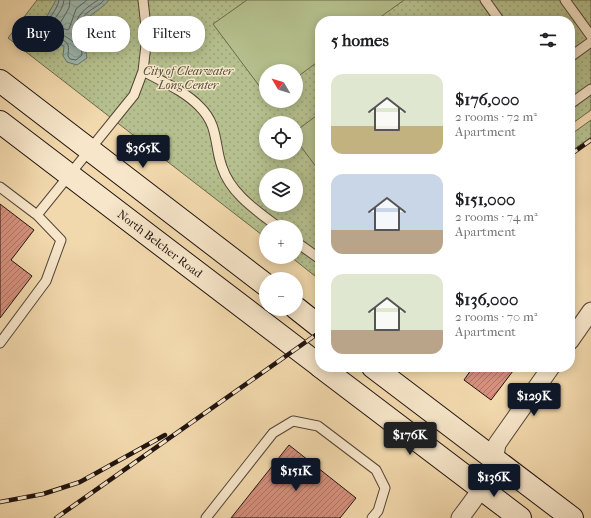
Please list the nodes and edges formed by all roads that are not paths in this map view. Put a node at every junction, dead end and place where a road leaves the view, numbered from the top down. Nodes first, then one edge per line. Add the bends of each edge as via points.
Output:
1 (143, 0) edge
2 (485, 0) edge
3 (565, 0) edge
4 (496, 16) edge
5 (591, 36) edge
6 (591, 42) edge
7 (575, 53) edge
8 (143, 71) junction
9 (0, 81) edge
10 (591, 89) edge
11 (575, 100) edge
12 (0, 122) edge
13 (90, 150) junction
14 (69, 175) junction
15 (0, 187) edge
16 (37, 216) junction
17 (269, 220) edge
18 (303, 247) edge
19 (315, 255) edge
20 (259, 280) edge
21 (591, 311) edge
22 (303, 314) edge
23 (315, 323) edge
24 (575, 334) edge
25 (0, 342) edge
26 (315, 362) edge
27 (328, 372) edge
28 (380, 372) edge
29 (548, 372) edge
30 (495, 459) junction
31 (482, 489) junction
32 (206, 518) edge
33 (372, 518) edge
34 (460, 518) edge
35 (520, 518) edge
36 (572, 518) edge

1 - 8 lane via 147,36
2 - 4 lane
3 - 5 lane
6 - 7 lane
8 - 13 lane via 134,95
8 - 17 lane via 187,95 201,108 210,121 216,137 227,180 237,194
9 - 13 main road
10 - 11 lane
12 - 14 main road, North Belcher Road
13 - 14 lane
13 - 20 main road
14 - 16 lane
14 - 26 main road, North Belcher Road
15 - 16 lane
16 - 25 lane via 61,240 46,281
18 - 19 lane
21 - 24 street
22 - 23 main road
27 - 31 main road, North Belcher Road
28 - 30 main road
29 - 30 street via 497,444
30 - 31 street
30 - 36 main road
31 - 34 street
31 - 35 main road, North Belcher Road
32 - 33 lane via 273,433 293,421 318,426 376,470 385,488 378,510

